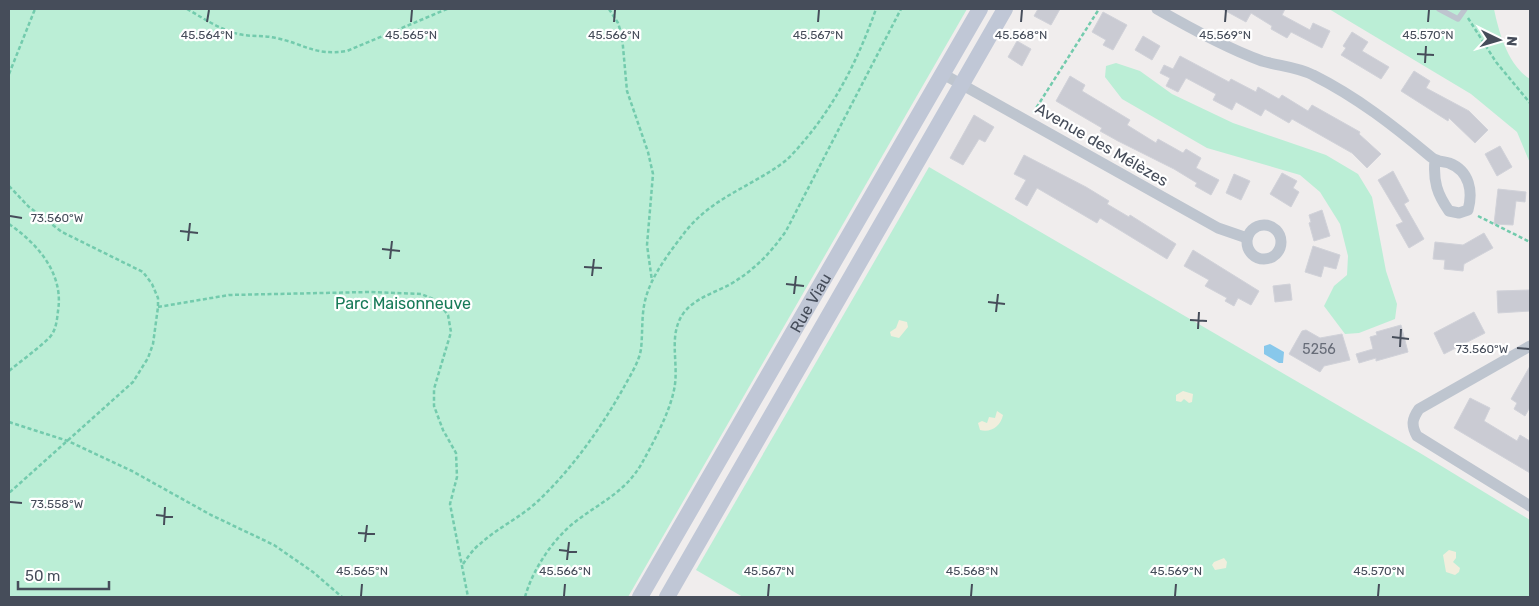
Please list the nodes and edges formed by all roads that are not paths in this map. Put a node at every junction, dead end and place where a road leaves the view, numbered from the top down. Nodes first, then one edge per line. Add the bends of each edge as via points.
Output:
1 (980, 9) edge
2 (1005, 9) edge
3 (1157, 9) edge
4 (1439, 9) edge
5 (1465, 10) edge
6 (943, 74) junction
7 (962, 84) junction
8 (1435, 160) junction
9 (1247, 238) dead end
10 (1530, 346) edge
11 (1530, 506) edge
12 (640, 597) edge
13 (667, 597) edge

1 - 6 main road, Rue Viau
2 - 7 main road, Rue Viau
3 - 8 street via 1261,60 1311,74 1366,105
4 - 5 lane via 1458,19
6 - 7 street, Avenue des Mélèzes
6 - 12 main road, Rue Viau
7 - 9 street, Avenue des Mélèzes via 1218,228
7 - 13 main road, Rue Viau
8 - 8 street via 1438,196 1449,211 1459,213 1468,210 1472,196 1461,171 1450,163
10 - 11 street via 1419,409 1412,427 1417,436

